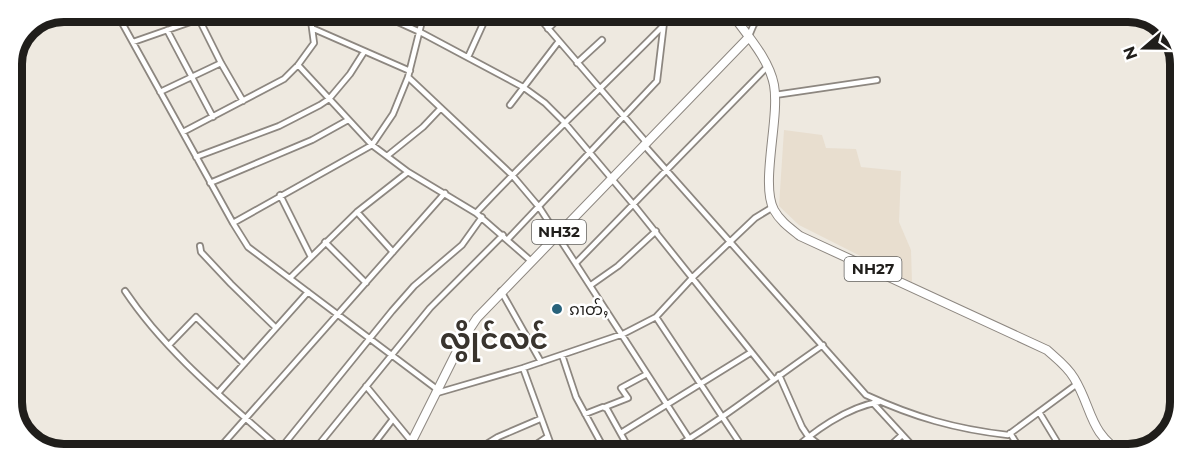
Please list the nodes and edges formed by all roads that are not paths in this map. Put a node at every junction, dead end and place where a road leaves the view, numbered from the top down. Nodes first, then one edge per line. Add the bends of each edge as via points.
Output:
1 (122, 22) edge
2 (190, 22) edge
3 (200, 22) edge
4 (312, 22) edge
5 (398, 22) edge
6 (422, 22) edge
7 (484, 22) edge
8 (542, 22) edge
9 (555, 22) edge
10 (664, 22) edge
11 (737, 22) edge
12 (757, 22) edge
13 (664, 25) junction
14 (313, 29) junction
15 (548, 29) junction
16 (167, 30) junction
17 (420, 32) junction
18 (748, 38) junction
19 (602, 40) dead end
20 (559, 41) junction
21 (133, 42) junction
22 (364, 52) junction
23 (468, 57) junction
24 (220, 63) junction
25 (577, 63) junction
26 (298, 65) junction
27 (767, 67) junction
28 (409, 74) junction
29 (191, 77) junction
30 (877, 80) dead end
31 (523, 87) junction
32 (600, 90) junction
33 (160, 92) junction
34 (775, 95) junction
35 (329, 99) junction
36 (243, 101) junction
37 (510, 105) dead end
38 (441, 108) junction
39 (213, 117) junction
40 (624, 117) junction
41 (348, 120) junction
42 (564, 122) junction
43 (183, 132) junction
44 (645, 143) junction
45 (372, 145) junction
46 (590, 153) junction
47 (387, 156) junction
48 (196, 157) junction
49 (668, 170) junction
50 (408, 172) junction
51 (512, 175) junction
52 (611, 179) junction
53 (210, 183) junction
54 (445, 193) junction
55 (280, 195) junction
56 (633, 204) junction
57 (539, 207) junction
58 (773, 207) junction
59 (357, 212) junction
60 (476, 213) junction
61 (482, 218) junction
62 (233, 223) junction
63 (656, 231) junction
64 (557, 234) junction
65 (506, 237) junction
66 (326, 242) junction
67 (731, 242) junction
68 (200, 246) dead end
69 (393, 252) junction
70 (311, 257) junction
71 (531, 261) junction
72 (576, 263) junction
73 (693, 277) junction
74 (290, 278) junction
75 (366, 283) junction
76 (591, 285) junction
77 (125, 291) dead end
78 (501, 291) junction
79 (308, 292) junction
80 (338, 315) junction
81 (656, 317) junction
82 (276, 328) junction
83 (623, 334) junction
84 (370, 339) junction
85 (169, 345) junction
86 (823, 345) junction
87 (750, 353) dead end
88 (391, 354) junction
89 (562, 355) junction
90 (541, 362) junction
91 (244, 364) junction
92 (523, 368) junction
93 (647, 374) junction
94 (779, 375) junction
95 (773, 379) junction
96 (700, 383) junction
97 (1077, 384) junction
98 (366, 386) junction
99 (437, 392) junction
100 (218, 393) junction
101 (882, 402) junction
102 (873, 403) junction
103 (667, 404) junction
104 (605, 407) junction
105 (1039, 412) junction
106 (585, 414) junction
107 (246, 418) junction
108 (723, 418) junction
109 (393, 419) junction
110 (540, 419) junction
111 (621, 433) junction
112 (1010, 433) junction
113 (902, 435) junction
114 (808, 436) junction
115 (547, 437) junction
116 (689, 439) junction
117 (412, 442) joint
118 (223, 444) edge
119 (274, 444) edge
120 (287, 444) edge
121 (319, 444) edge
122 (374, 444) edge
123 (487, 444) edge
124 (536, 444) edge
125 (550, 444) edge
126 (602, 444) edge
127 (627, 444) edge
128 (681, 444) edge
129 (692, 444) edge
130 (740, 444) edge
131 (800, 444) edge
132 (818, 444) edge
133 (892, 444) edge
134 (911, 444) edge
135 (1017, 444) edge
136 (1058, 444) edge
137 (1110, 444) edge

1 - 21 street
2 - 16 street
3 - 24 street
4 - 14 street
5 - 17 street
6 - 17 street
7 - 23 street
8 - 15 street
9 - 15 street
10 - 13 street
11 - 18 highway
12 - 18 street
13 - 32 street
13 - 40 street via 657,81
14 - 22 street
14 - 26 street via 314,43
15 - 20 street
16 - 21 street
16 - 29 street
17 - 23 street
17 - 28 street
18 - 27 highway
18 - 44 highway, NH32
19 - 25 street
20 - 25 street
20 - 31 street
21 - 33 street
22 - 28 street
22 - 35 street
23 - 31 street
24 - 29 street
24 - 36 street
25 - 32 street
26 - 35 street
26 - 36 street via 284,79
27 - 34 highway
27 - 49 street
28 - 38 street
28 - 45 street via 393,114
29 - 33 street
29 - 39 street
30 - 34 street
31 - 37 street
31 - 42 street
32 - 40 street
32 - 42 street
33 - 43 street
34 - 58 highway via 769,195
35 - 41 street
35 - 48 street via 297,118
36 - 39 street
38 - 47 street
38 - 51 street
39 - 43 street
40 - 44 street
40 - 46 street
41 - 45 street
41 - 53 street via 312,141
42 - 46 street
42 - 51 street
43 - 48 street
44 - 49 street
44 - 52 highway, NH32
45 - 47 street
45 - 55 street
46 - 52 street
46 - 57 street
47 - 50 street
48 - 53 street
49 - 56 street
49 - 67 street
50 - 54 street
50 - 59 street
51 - 57 street
51 - 60 street
52 - 56 street
52 - 64 highway, NH32
53 - 62 street
54 - 60 street
54 - 69 street
55 - 62 street
55 - 70 street
56 - 63 street
56 - 72 street
57 - 64 street
57 - 65 street
58 - 67 street via 755,218
58 - 97 highway, NH27 via 779,218 800,236 1047,350
59 - 66 street
59 - 69 street
60 - 61 street
61 - 65 street
61 - 84 street via 462,245 414,286
62 - 74 street via 248,247
63 - 73 street
63 - 76 street
64 - 71 highway, NH32
64 - 72 street
65 - 71 street
65 - 88 street via 430,308
66 - 70 street
66 - 75 street
67 - 73 street
67 - 86 street
68 - 82 street via 201,252
69 - 75 street
70 - 74 street
71 - 78 highway, NH32
72 - 76 street
73 - 81 street
73 - 95 street
74 - 79 street
75 - 80 street
76 - 83 street
77 - 85 street via 144,321
78 - 90 street
78 - 99 highway, NH32 via 477,318
79 - 80 street
79 - 82 street
80 - 84 street
80 - 107 street
81 - 83 street
81 - 96 street
82 - 91 street
83 - 89 street
83 - 93 street
84 - 88 street
84 - 120 street
85 - 91 street via 196,316
85 - 100 street
86 - 94 street
86 - 101 street via 866,395
87 - 96 street
88 - 98 street
88 - 99 street
89 - 90 street
89 - 106 street
90 - 92 street
91 - 100 street
92 - 99 street
92 - 110 street
93 - 103 street
93 - 104 street via 621,388 628,398
94 - 95 street
94 - 114 street
95 - 108 street
96 - 103 street
96 - 108 street
97 - 105 street
97 - 137 highway, NH27 via 1093,424
98 - 109 street
98 - 121 street
99 - 117 highway, NH32
100 - 107 street
101 - 102 street
101 - 112 street via 906,413 970,430
102 - 113 street
102 - 114 street via 836,418
103 - 111 street
103 - 116 street
104 - 106 street
104 - 111 street
105 - 112 street
105 - 136 street
106 - 126 street
107 - 118 street
107 - 119 street
108 - 116 street
108 - 130 street
109 - 117 street
109 - 122 street
110 - 115 street
110 - 123 street
111 - 127 street
112 - 135 street
113 - 133 street
113 - 134 street
114 - 131 street
114 - 132 street
115 - 124 street
115 - 125 street
116 - 128 street
116 - 129 street

